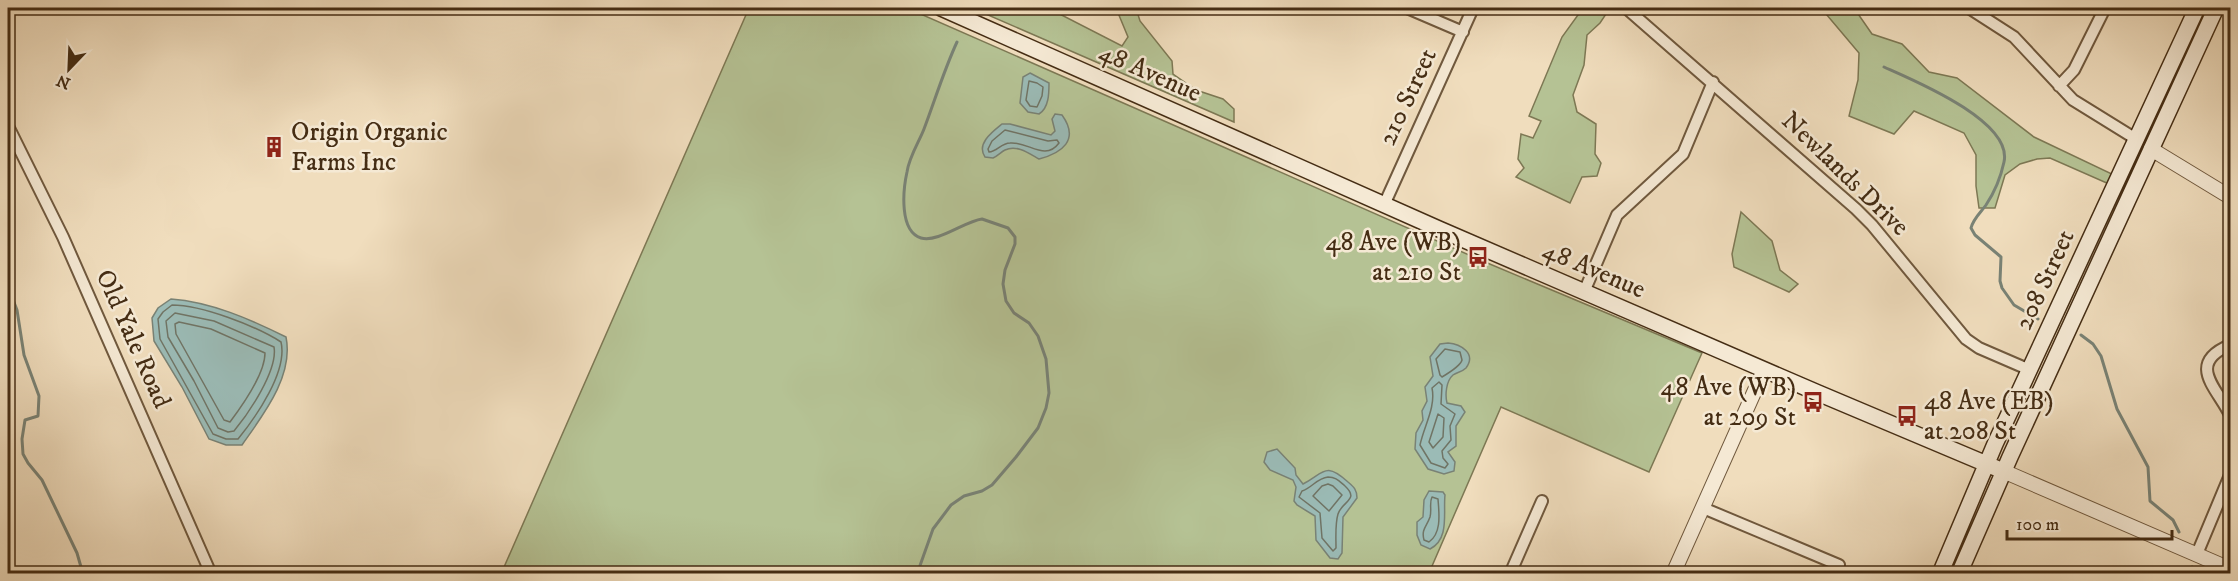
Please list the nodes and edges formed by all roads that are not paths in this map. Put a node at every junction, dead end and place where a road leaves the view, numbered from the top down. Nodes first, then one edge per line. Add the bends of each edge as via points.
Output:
1 (941, 8) edge
2 (1407, 8) edge
3 (1473, 8) edge
4 (1626, 8) edge
5 (1970, 8) edge
6 (2105, 8) edge
7 (2197, 8) edge
8 (2216, 8) edge
9 (1463, 32) junction
10 (2184, 38) junction
11 (1713, 82) junction
12 (2060, 86) junction
13 (8, 126) edge
14 (2136, 139) junction
15 (2151, 149) junction
16 (2230, 197) edge
17 (1383, 205) junction
18 (2097, 270) junction
19 (1584, 292) junction
20 (2230, 345) edge
21 (1764, 370) junction
22 (2030, 370) junction
23 (2230, 416) edge
24 (1989, 464) junction
25 (2003, 471) junction
26 (2230, 475) edge
27 (1542, 501) dead end
28 (1703, 507) junction
29 (2197, 554) junction
30 (1837, 569) edge
31 (2230, 569) edge
32 (212, 573) edge
33 (1510, 573) edge
34 (1673, 573) edge
35 (1940, 573) edge
36 (1959, 573) edge

1 - 17 main road, 48 Avenue
2 - 9 street
3 - 9 street, 210 Street
4 - 11 street, Newlands Drive
5 - 12 street via 2014,37
6 - 12 street via 2074,70
7 - 10 main road, 208 Street
8 - 15 main road, 208 Street
9 - 17 street, 210 Street
10 - 14 main road, 208 Street
10 - 15 main road via 2171,87 2151,129
11 - 19 street via 1683,154 1617,215
11 - 22 street, Newlands Drive via 1864,217 1966,339
12 - 14 street via 2073,100
13 - 32 street, Old Yale Road via 63,237
14 - 18 main road via 2139,154 2120,197
14 - 22 main road, 208 Street
15 - 16 street
15 - 18 main road, 208 Street
17 - 19 main road, 48 Avenue
18 - 25 main road, 208 Street
19 - 21 main road, 48 Avenue
20 - 23 street via 2212,357 2206,372
21 - 24 main road, 48 Avenue
21 - 28 street
22 - 24 main road, 208 Street
24 - 25 main road, 48 Avenue
24 - 35 main road, 208 Street
25 - 29 street, 48 Avenue
25 - 36 main road, 208 Street
26 - 29 street
27 - 33 street
28 - 30 street
28 - 34 street
29 - 31 street, 48 Avenue

